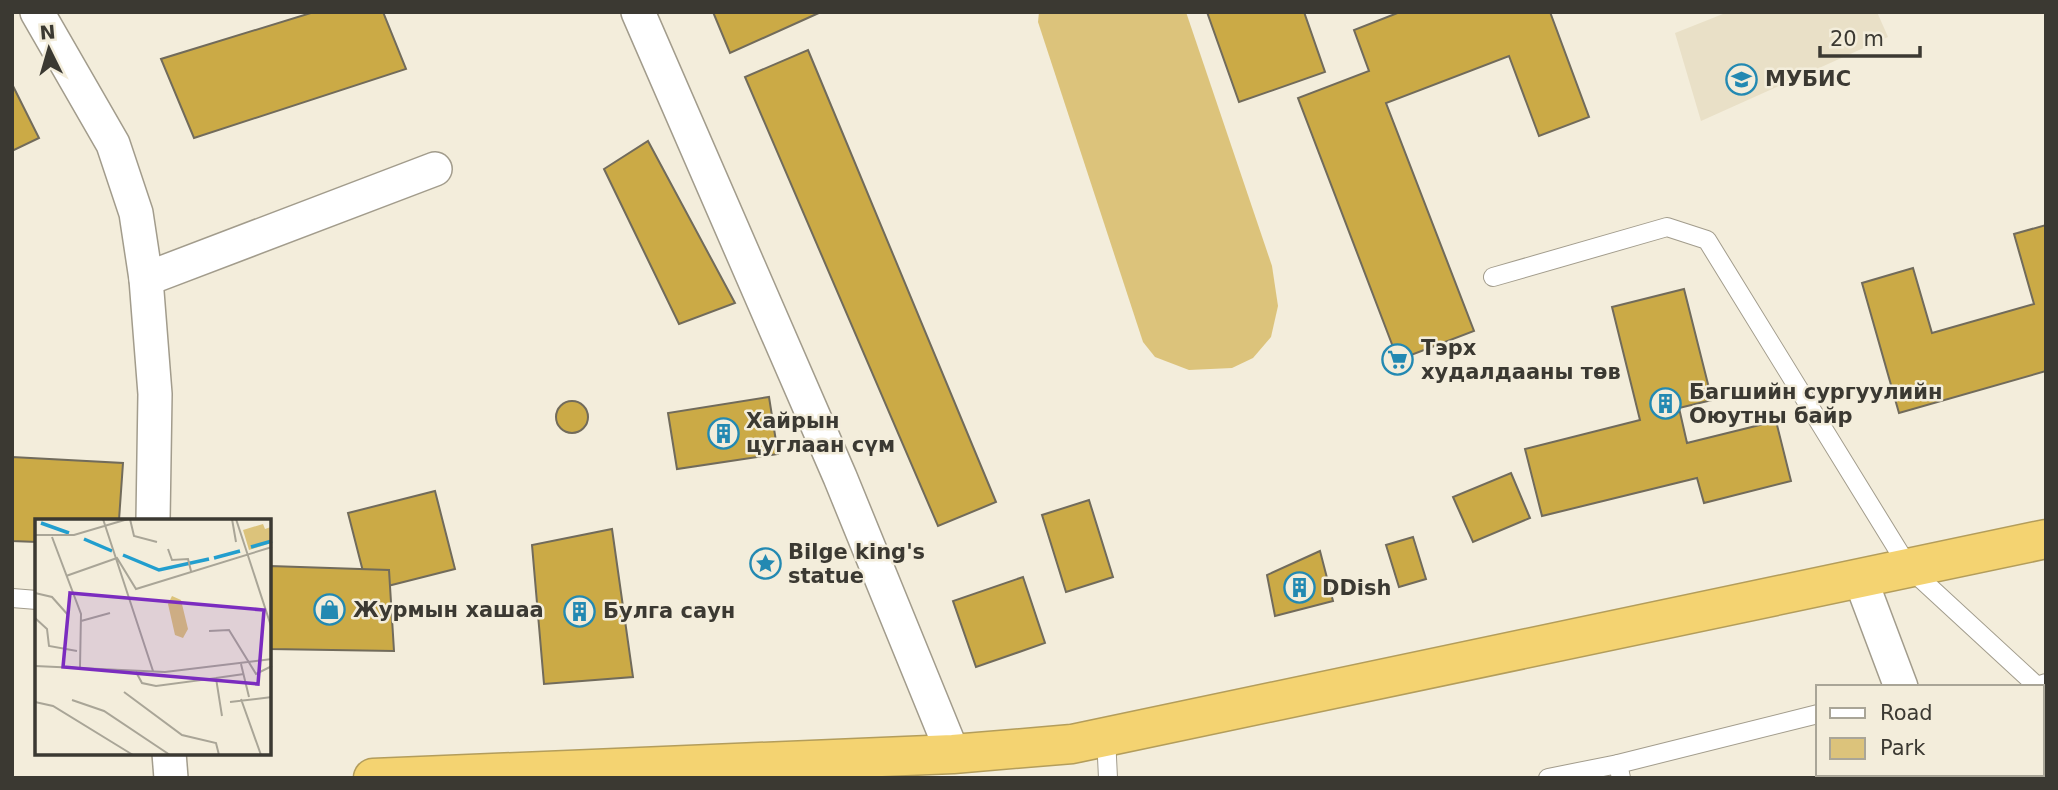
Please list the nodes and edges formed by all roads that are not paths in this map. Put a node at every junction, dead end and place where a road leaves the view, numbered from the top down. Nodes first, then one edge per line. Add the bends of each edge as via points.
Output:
1 (37, 12) edge
2 (638, 12) edge
3 (435, 169) dead end
4 (1493, 277) dead end
5 (146, 279) junction
6 (153, 519) edge
7 (2046, 539) edge
8 (1909, 568) junction
9 (1860, 578) junction
10 (12, 598) edge
11 (35, 600) edge
12 (1900, 685) edge
13 (2036, 685) edge
14 (1816, 715) edge
15 (1106, 737) junction
16 (953, 754) junction
17 (169, 755) edge
18 (769, 770) edge
19 (1619, 771) edge
20 (171, 778) edge
21 (373, 778) edge
22 (1108, 778) edge
23 (1549, 778) edge

1 - 5 street via 113,144 136,213
2 - 16 street via 840,478
3 - 5 street
4 - 8 lane via 1667,227 1707,240
5 - 6 street via 155,394
7 - 8 highway
8 - 9 highway
8 - 13 lane
9 - 12 street
9 - 15 highway
10 - 11 lane
14 - 19 lane
15 - 16 highway
15 - 22 lane
16 - 18 highway
17 - 20 street
18 - 21 highway
19 - 23 lane

